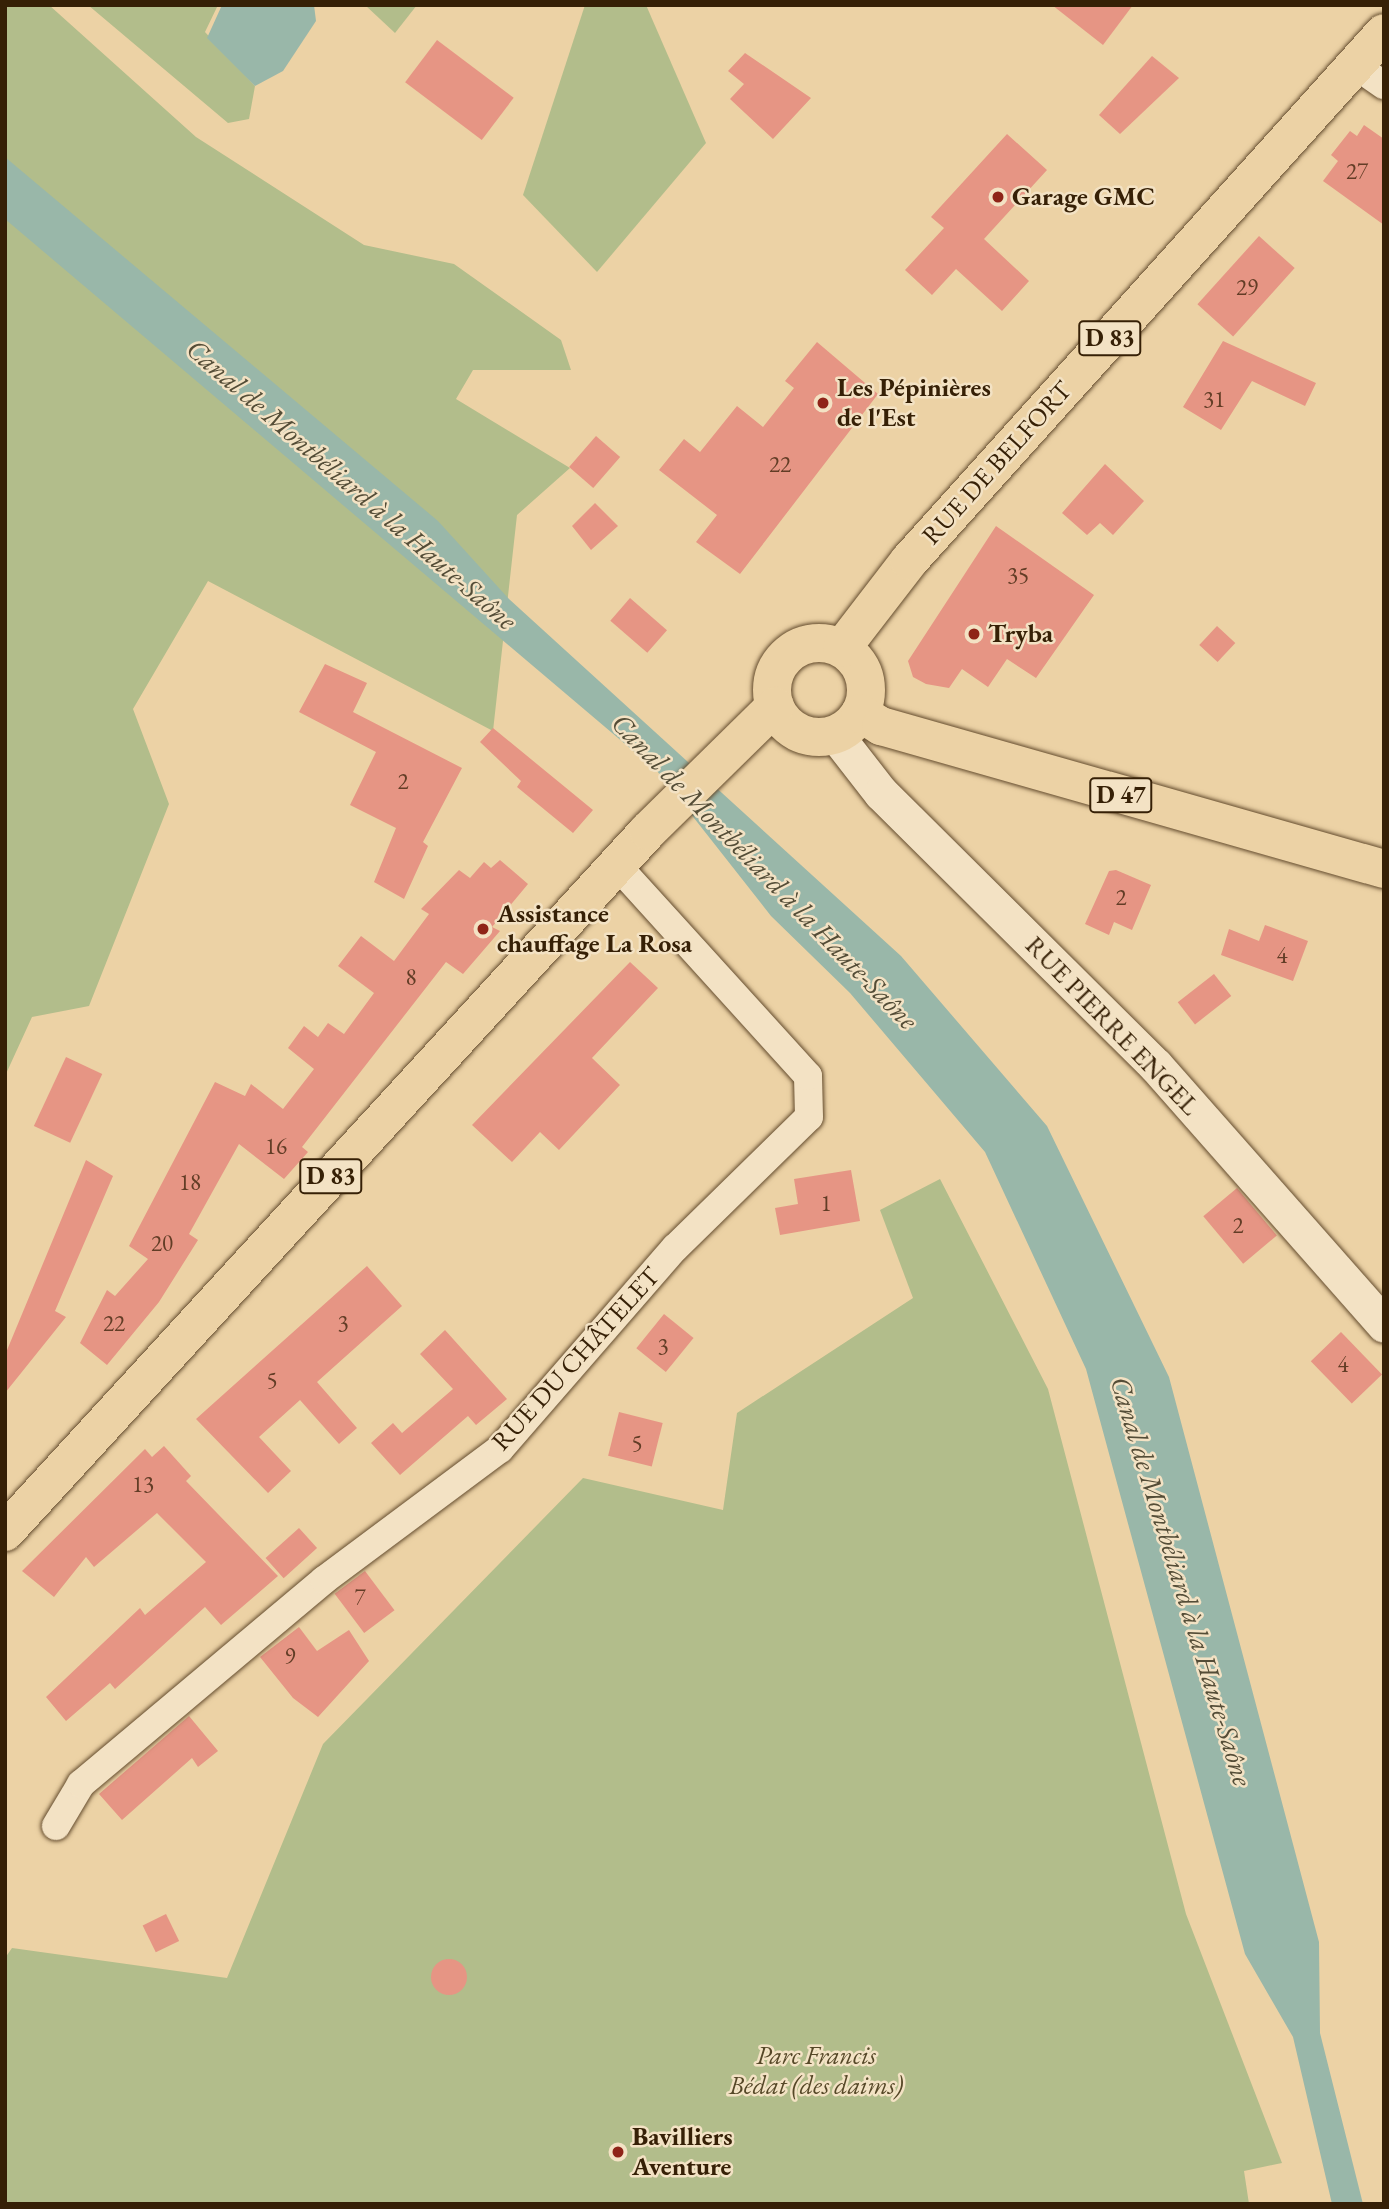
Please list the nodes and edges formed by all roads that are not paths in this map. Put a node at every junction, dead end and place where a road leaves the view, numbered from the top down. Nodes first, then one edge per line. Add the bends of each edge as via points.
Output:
1 (1384, 33) edge
2 (1369, 75) edge
3 (842, 648) junction
4 (775, 706) junction
5 (847, 724) junction
6 (617, 864) junction
7 (1384, 869) edge
8 (1384, 1325) edge
9 (5, 1532) edge
10 (55, 1826) dead end

1 - 2 main road, RUE DE BELFORT / D 83
2 - 3 main road, RUE DE BELFORT / D 83 via 918,551
3 - 4 main road via 810,643 789,654 775,674
3 - 5 main road via 862,670
4 - 5 main road via 806,735
4 - 6 main road, D 83 via 727,748
5 - 7 main road, D 47 via 881,726
5 - 8 street, RUE PIERRE ENGEL via 881,793 1156,1066
6 - 9 main road, D 83
6 - 10 street, RUE DU CHÂTELET via 808,1076 808,1117 675,1248 499,1449 324,1580 92,1775

